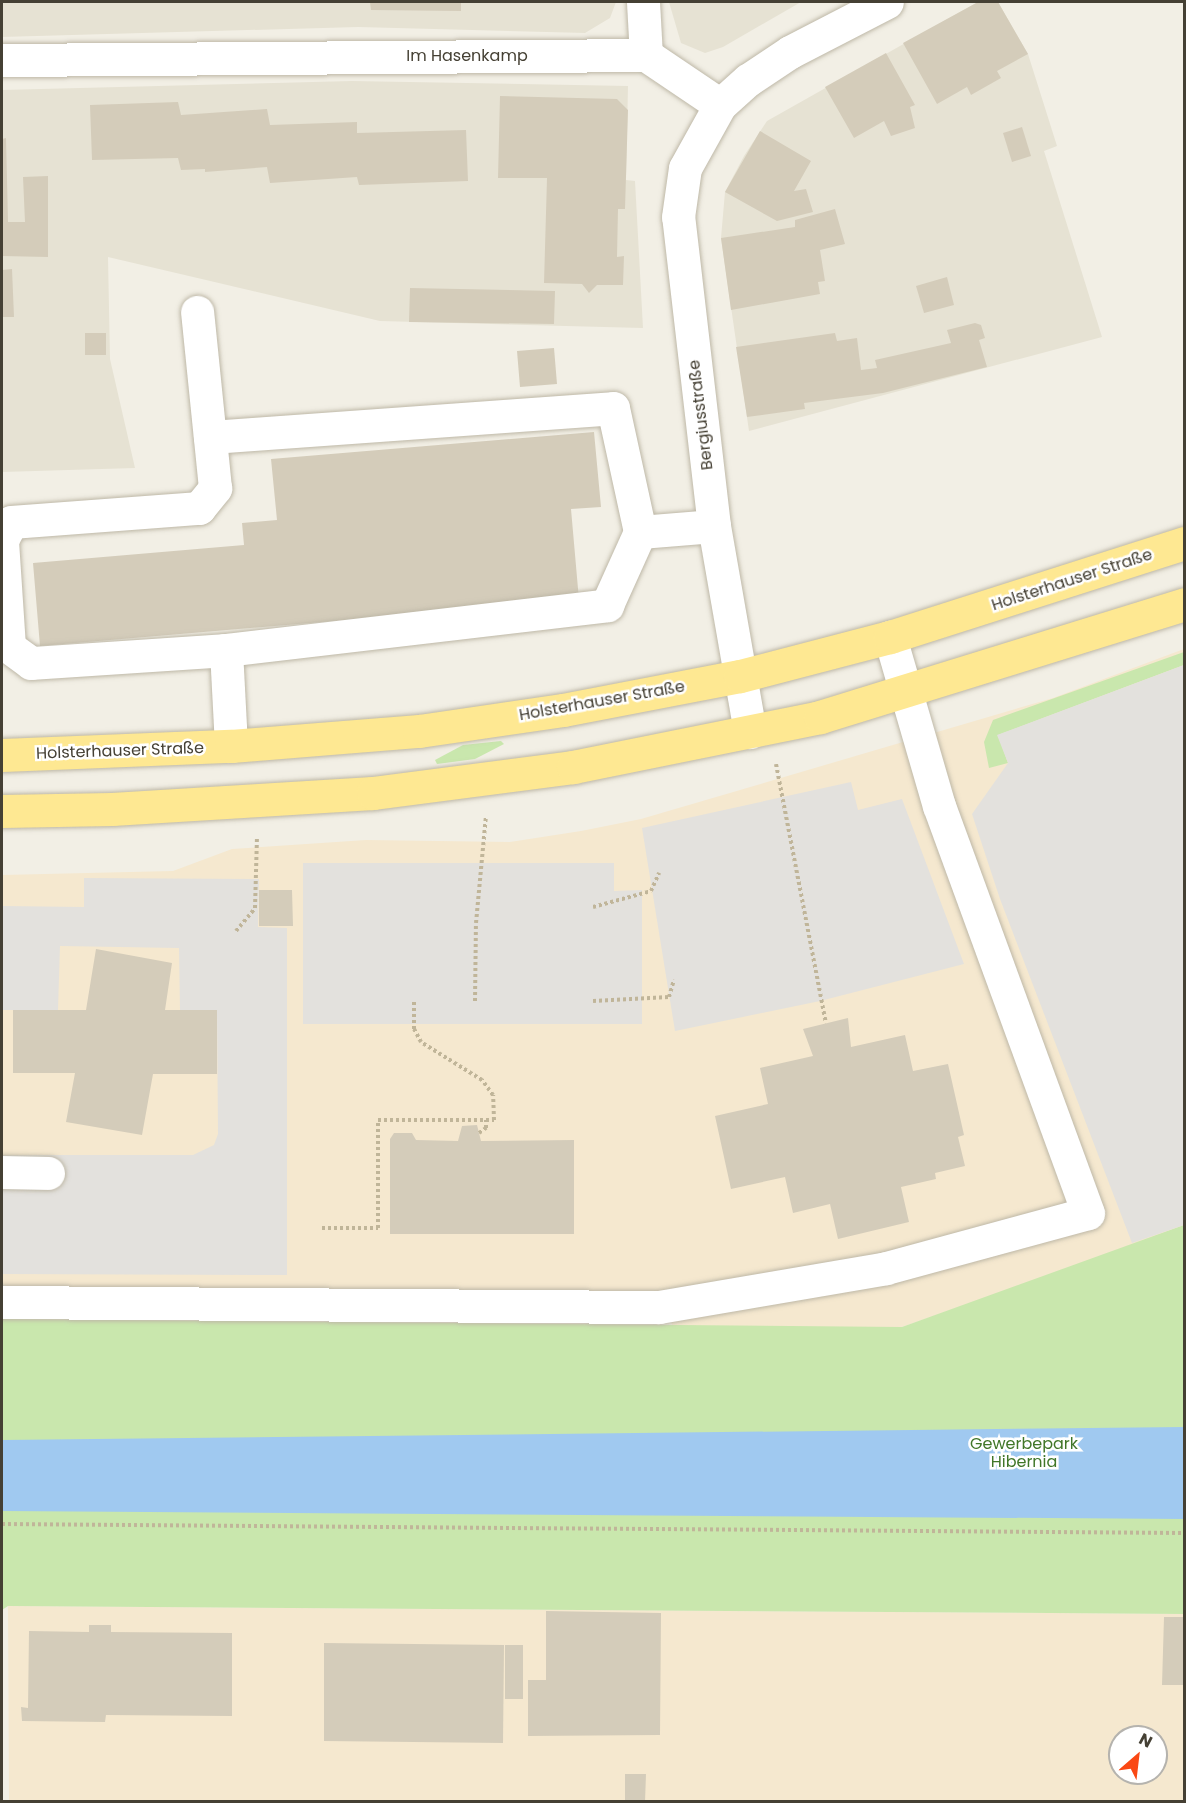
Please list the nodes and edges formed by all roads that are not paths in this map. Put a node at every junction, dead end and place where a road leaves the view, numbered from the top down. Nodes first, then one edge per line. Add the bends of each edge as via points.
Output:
1 (643, 2) edge
2 (887, 2) edge
3 (646, 55) junction
4 (2, 60) edge
5 (720, 105) junction
6 (197, 312) dead end
7 (210, 437) junction
8 (714, 526) junction
9 (640, 532) junction
10 (2, 541) edge
11 (1185, 543) edge
12 (1185, 604) edge
13 (890, 637) junction
14 (226, 650) junction
15 (740, 676) junction
16 (904, 694) junction
17 (760, 730) junction
18 (231, 746) junction
19 (2, 755) edge
20 (2, 811) edge
21 (2, 1172) edge
22 (48, 1173) dead end
23 (2, 1302) edge

1 - 3 street
2 - 5 street via 790,52
3 - 4 street, Im Hasenkamp
3 - 5 street
5 - 8 street, Bergiusstraße via 685,168 678,217
6 - 7 street
7 - 9 street via 614,408
7 - 10 street via 215,488 199,508 10,522
8 - 9 street
8 - 15 street, Bergiusstraße
9 - 14 street via 607,605
10 - 14 street via 9,647 31,663
11 - 13 main road, Holsterhauser Straße
12 - 16 main road
13 - 15 main road, Holsterhauser Straße
13 - 16 street
14 - 18 street
15 - 17 street, Bergiusstraße
15 - 18 main road, Holsterhauser Straße via 563,710 430,729
16 - 17 main road
16 - 23 street via 943,817 1088,1213 886,1268 659,1307
17 - 20 main road via 488,780 257,801
18 - 19 main road, Holsterhauser Straße
21 - 22 street

